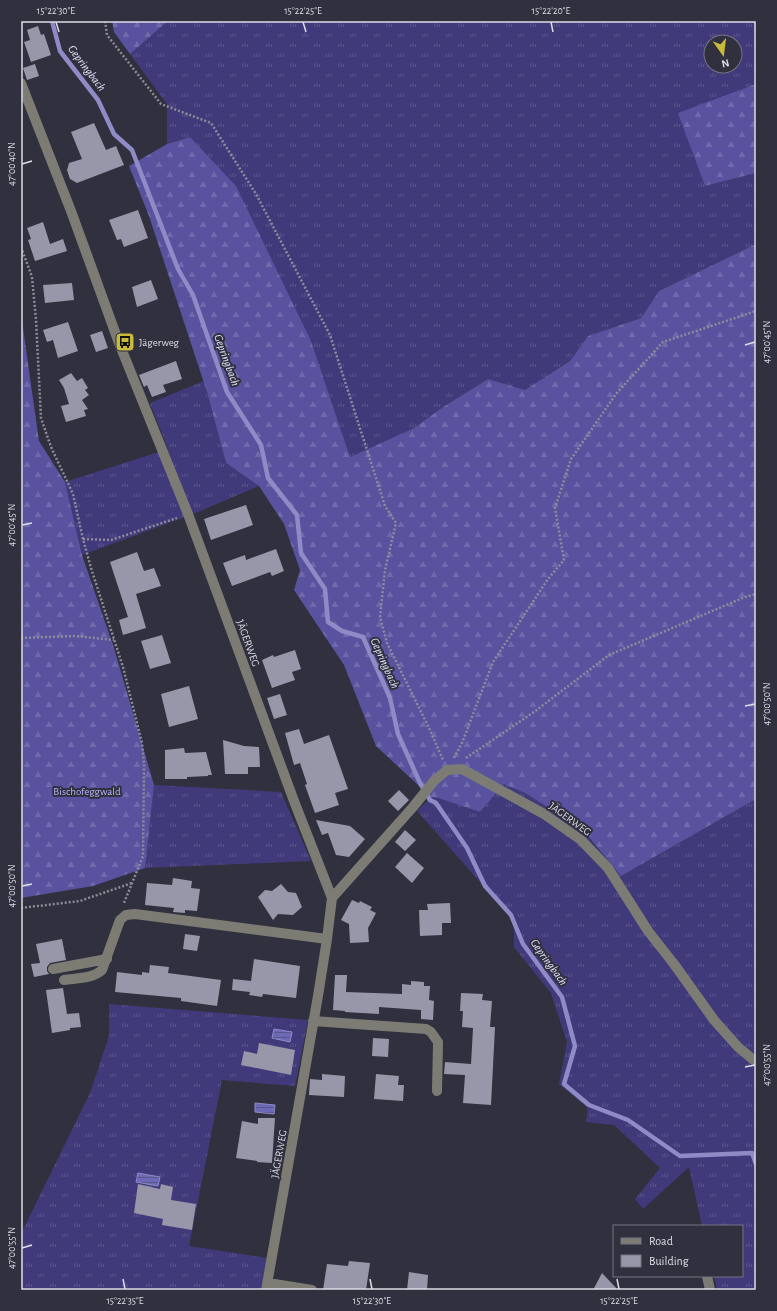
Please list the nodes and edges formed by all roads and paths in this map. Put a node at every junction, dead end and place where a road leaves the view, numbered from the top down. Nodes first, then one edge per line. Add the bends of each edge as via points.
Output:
1 (105, 21) edge
2 (21, 83) edge
3 (21, 247) edge
4 (756, 311) edge
5 (188, 514) junction
6 (83, 539) junction
7 (756, 594) edge
8 (21, 638) edge
9 (115, 640) junction
10 (447, 770) junction
11 (132, 883) junction
12 (126, 898) dead end
13 (332, 898) junction
14 (21, 908) edge
15 (327, 939) junction
16 (107, 959) junction
17 (53, 969) dead end
18 (64, 980) dead end
19 (313, 1021) junction
20 (756, 1062) edge
21 (437, 1092) dead end
22 (707, 1277) edge
23 (267, 1287) edge
24 (312, 1290) edge
25 (710, 1290) edge

1 - 10 path via 107,35 161,104 211,123 256,194 330,335 385,506 396,523 385,570 380,617 387,643
2 - 5 street, JÄGERWEG via 119,343
3 - 6 path via 32,277 41,418 51,447 73,494
4 - 10 path via 663,342 616,394 571,459 555,508 564,560 548,579 493,662 462,743
5 - 6 path via 111,540
5 - 13 street, JÄGERWEG
6 - 9 path
7 - 10 path via 609,655 534,712
8 - 9 path via 76,636
9 - 11 path via 142,743 144,764 143,856
10 - 13 street via 434,781
10 - 20 street, JÄGERWEG via 462,769 544,814 581,840 608,868 648,931 714,1020 738,1047
11 - 12 path
11 - 14 path via 80,901
13 - 15 street, JÄGERWEG
15 - 16 street via 135,914 126,915 120,920
15 - 19 street, JÄGERWEG
16 - 17 street
16 - 18 street via 98,973
19 - 21 street via 426,1029 438,1042
19 - 23 street, JÄGERWEG
22 - 25 street
23 - 24 street

